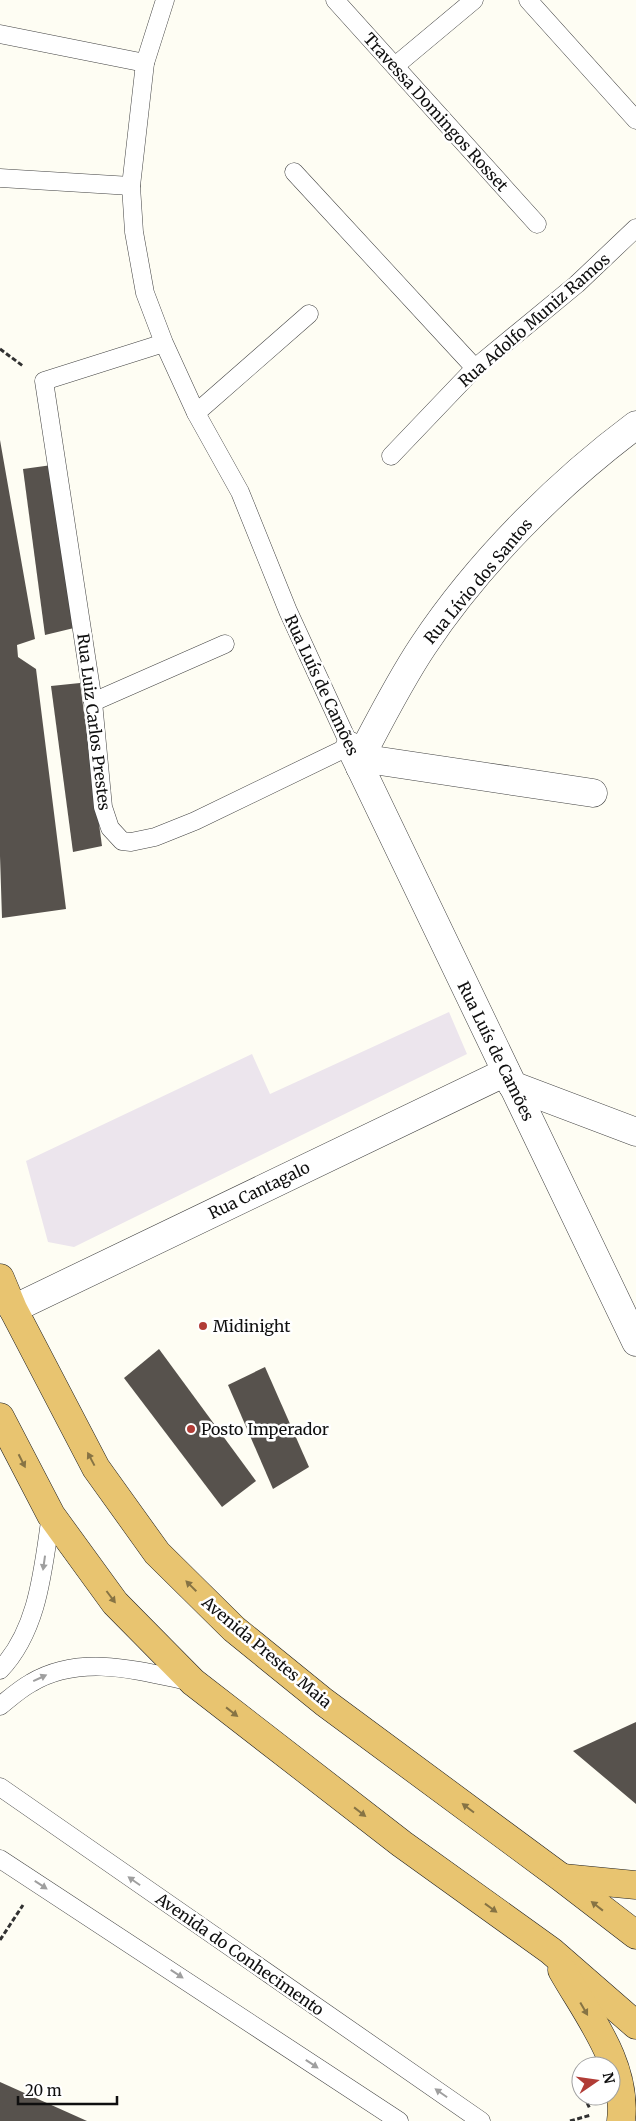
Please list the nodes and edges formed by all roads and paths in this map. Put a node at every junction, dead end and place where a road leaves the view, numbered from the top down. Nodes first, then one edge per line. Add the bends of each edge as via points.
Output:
1 (165, 0) edge
2 (335, 0) edge
3 (474, 0) edge
4 (528, 0) edge
5 (0, 34) edge
6 (145, 62) junction
7 (395, 66) junction
8 (636, 120) edge
9 (294, 172) dead end
10 (0, 178) edge
11 (130, 186) junction
12 (537, 224) dead end
13 (636, 228) edge
14 (309, 314) dead end
15 (164, 343) junction
16 (475, 368) junction
17 (196, 413) junction
18 (636, 425) edge
19 (391, 456) dead end
20 (224, 644) dead end
21 (93, 702) junction
22 (356, 757) junction
23 (593, 793) dead end
24 (509, 1078) junction
25 (636, 1132) edge
26 (0, 1278) edge
27 (12, 1309) junction
28 (636, 1342) edge
29 (0, 1418) edge
30 (50, 1515) junction
31 (0, 1670) edge
32 (194, 1682) junction
33 (0, 1706) edge
34 (0, 1786) edge
35 (0, 1859) edge
36 (562, 1878) junction
37 (636, 1886) edge
38 (636, 1936) edge
39 (551, 1951) junction
40 (636, 2025) edge
41 (592, 2115) dead end
42 (399, 2121) edge
43 (481, 2121) edge
44 (570, 2121) edge
45 (621, 2121) edge

1 - 6 lane, Rua Luís de Camões
2 - 7 lane, Travessa Domingos Rosset
3 - 7 lane
4 - 8 lane
5 - 6 lane
6 - 11 lane, Rua Luís de Camões
7 - 12 lane, Travessa Domingos Rosset
9 - 16 lane
10 - 11 lane
11 - 15 lane, Rua Luís de Camões via 145,293
13 - 16 lane, Rua Adolfo Muniz Ramos via 577,284
14 - 17 lane
15 - 17 lane, Rua Luís de Camões
15 - 21 lane, Rua Luiz Carlos Prestes via 44,381
16 - 19 lane, Rua Adolfo Muniz Ramos
17 - 22 lane, Rua Luís de Camões via 240,492 288,611
18 - 22 street, Rua Lívio dos Santos via 570,478 510,537 424,645
20 - 21 lane
21 - 22 lane, Rua Luiz Carlos Prestes via 103,807 110,828 122,840 131,842 155,838
22 - 23 street
22 - 24 street, Rua Luís de Camões
24 - 25 street
24 - 27 street, Rua Cantagalo
24 - 28 street, Rua Luís de Camões
26 - 27 highway, Avenida Prestes Maia
36 -> 27 highway, Avenida Prestes Maia via 317,1696 234,1628 157,1553 96,1468
29 -> 30 highway
30 -> 31 lane via 40,1586 27,1630
30 -> 32 highway via 115,1603
33 -> 32 lane via 30,1683 71,1668 100,1666
32 -> 39 highway via 402,1844
43 -> 34 lane, Avenida do Conhecimento
35 -> 42 lane
36 - 37 highway
38 -> 36 highway, Avenida Prestes Maia
39 - 40 highway
39 -> 45 highway via 615,2064 621,2085
41 - 44 path

